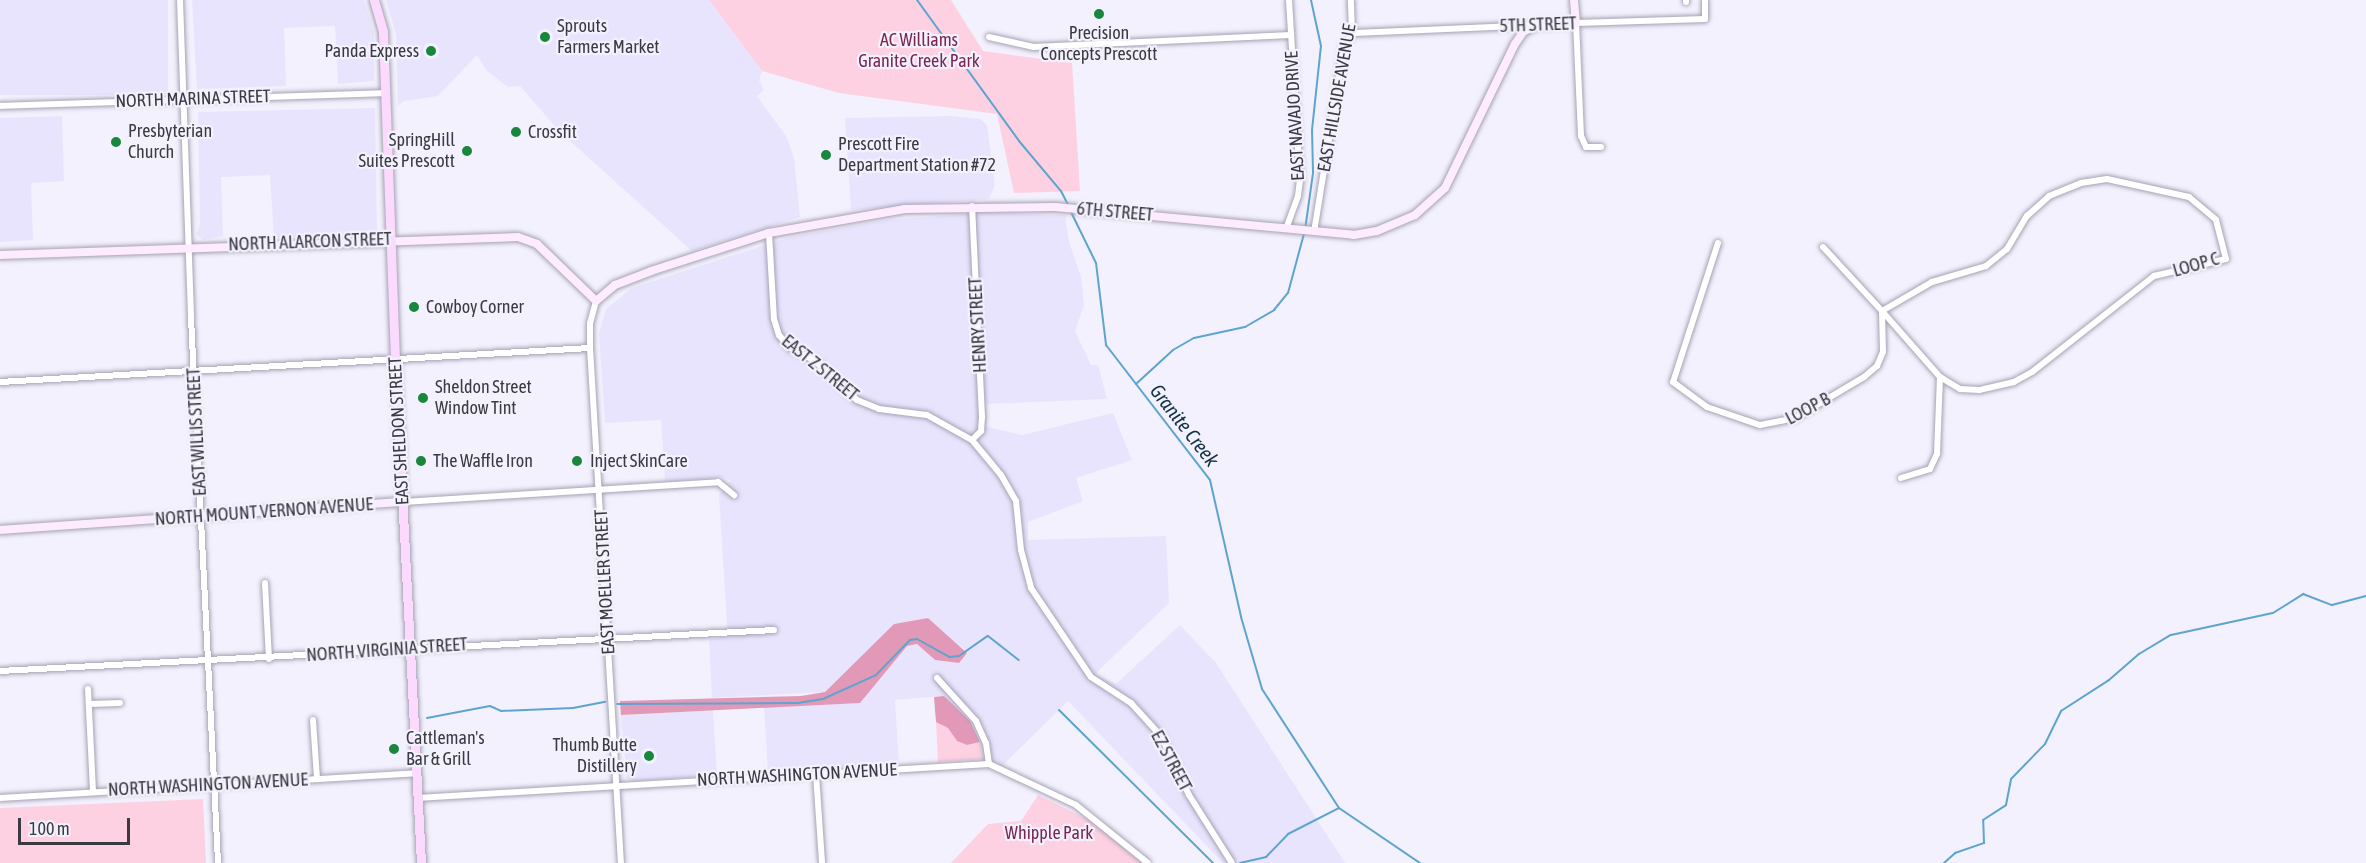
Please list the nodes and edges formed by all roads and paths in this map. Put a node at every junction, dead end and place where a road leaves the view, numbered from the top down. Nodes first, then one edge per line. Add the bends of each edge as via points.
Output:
1 (180, 0) edge
2 (374, 0) edge
3 (1289, 0) edge
4 (1351, 0) edge
5 (1574, 0) edge
6 (1705, 0) edge
7 (1576, 23) junction
8 (1536, 25) junction
9 (1352, 33) junction
10 (1291, 35) junction
11 (989, 37) dead end
12 (386, 93) junction
13 (184, 99) junction
14 (0, 106) edge
15 (1601, 147) dead end
16 (972, 206) junction
17 (1286, 229) junction
18 (1307, 231) junction
19 (769, 233) junction
20 (391, 239) junction
21 (1718, 243) dead end
22 (188, 246) junction
23 (1823, 247) dead end
24 (0, 255) edge
25 (596, 302) junction
26 (1882, 311) junction
27 (590, 348) junction
28 (395, 358) junction
29 (194, 370) junction
30 (1940, 376) junction
31 (0, 382) edge
32 (972, 440) junction
33 (1901, 478) dead end
34 (600, 490) junction
35 (734, 495) dead end
36 (403, 502) junction
37 (202, 517) junction
38 (0, 530) edge
39 (266, 584) dead end
40 (774, 630) dead end
41 (608, 636) junction
42 (410, 648) junction
43 (268, 658) junction
44 (208, 662) junction
45 (0, 671) edge
46 (1091, 676) joint
47 (937, 678) dead end
48 (88, 689) dead end
49 (120, 703) dead end
50 (89, 704) junction
51 (313, 720) dead end
52 (989, 764) junction
53 (416, 773) junction
54 (816, 774) junction
55 (317, 779) junction
56 (617, 784) junction
57 (215, 785) junction
58 (93, 792) junction
59 (0, 798) edge
60 (417, 798) junction
61 (218, 863) edge
62 (421, 863) edge
63 (621, 863) edge
64 (822, 863) edge
65 (1148, 863) edge
66 (1232, 863) edge

1 - 13 street, EAST WILLIS STREET
2 - 12 main road, EAST SHELDON STREET via 383,33
3 - 10 street, EAST NAVAJO DRIVE
4 - 9 street, EAST HILLSIDE AVENUE
5 - 7 street
6 - 7 street, 5TH STREET via 1705,19
7 - 8 street, 5TH STREET
7 - 15 street via 1581,136 1586,147
8 - 9 street, 5TH STREET
8 - 18 street, 6TH STREET via 1523,32 1515,44 1465,153 1430,205 1399,224 1377,231 1354,235
9 - 18 street, EAST HILLSIDE AVENUE via 1344,46
10 - 11 street via 1034,47
10 - 17 street, EAST NAVAJO DRIVE via 1299,196
12 - 13 street, NORTH MARINA STREET
12 - 20 main road, EAST SHELDON STREET
13 - 14 street, NORTH MARINA STREET
13 - 22 street, EAST WILLIS STREET
16 - 17 street, 6TH STREET via 1080,208
16 - 19 street, 6TH STREET via 876,213
16 - 32 street, HENRY STREET via 982,417 981,432
17 - 18 street, 6TH STREET
19 - 25 street, 6TH STREET via 642,274 615,285
19 - 32 street, EAST Z STREET via 774,319 779,335 789,347 815,361 857,400 879,409 927,415
20 - 22 street, NORTH ALARCON STREET
20 - 25 street, NORTH ALARCON STREET via 518,237 537,244
20 - 28 main road, EAST SHELDON STREET
21 - 26 street, LOOP B via 1673,382 1707,407 1760,425 1779,424 1877,366 1883,352
22 - 24 street, NORTH ALARCON STREET
22 - 29 street, EAST WILLIS STREET
23 - 26 street
25 - 27 street, EAST MOELLER STREET via 590,323
26 - 30 street, LOOP C
26 - 30 street, LOOP C via 1932,282 1986,266 2007,249 2027,216 2049,196 2081,183 2107,179 2189,197 2216,220 2226,259 2154,276 2032,372 2014,382 1979,390 1960,389
27 - 28 street
27 - 34 street, EAST MOELLER STREET
28 - 29 street
28 - 36 main road, EAST SHELDON STREET
29 - 31 street
29 - 37 street, EAST WILLIS STREET
30 - 33 street via 1937,454 1930,470
32 - 46 street, EAST Z STREET via 1001,475 1016,501 1021,550 1031,588
34 - 35 street, NORTH MOUNT VERNON AVENUE via 718,482
34 - 36 street, NORTH MOUNT VERNON AVENUE
34 - 41 street, EAST MOELLER STREET
36 - 37 street, NORTH MOUNT VERNON AVENUE
36 - 42 main road, EAST SHELDON STREET
37 - 38 street, NORTH MOUNT VERNON AVENUE
37 - 44 street, EAST WILLIS STREET
39 - 43 street
40 - 41 street, NORTH VIRGINIA STREET
41 - 42 street, NORTH VIRGINIA STREET
41 - 56 street, EAST MOELLER STREET
42 - 43 street, NORTH VIRGINIA STREET
42 - 53 main road, EAST SHELDON STREET
43 - 44 street, NORTH VIRGINIA STREET
44 - 45 street, NORTH VIRGINIA STREET
44 - 57 street, EAST WILLIS STREET
46 - 66 street, EZ STREET via 1131,703 1161,736 1189,795
47 - 52 street via 976,721 986,743
48 - 50 street
49 - 50 street
50 - 58 street
51 - 55 street
52 - 54 street, NORTH WASHINGTON AVENUE
52 - 65 street, NORTH WASHINGTON AVENUE via 1076,805
53 - 55 street, NORTH WASHINGTON AVENUE
53 - 60 main road, EAST SHELDON STREET
54 - 56 street, NORTH WASHINGTON AVENUE
54 - 64 street
55 - 57 street, NORTH WASHINGTON AVENUE
56 - 60 street, NORTH WASHINGTON AVENUE
56 - 63 street, EAST MOELLER STREET
57 - 58 street, NORTH WASHINGTON AVENUE
57 - 61 street, EAST WILLIS STREET
58 - 59 street, NORTH WASHINGTON AVENUE
60 - 62 main road, EAST SHELDON STREET

